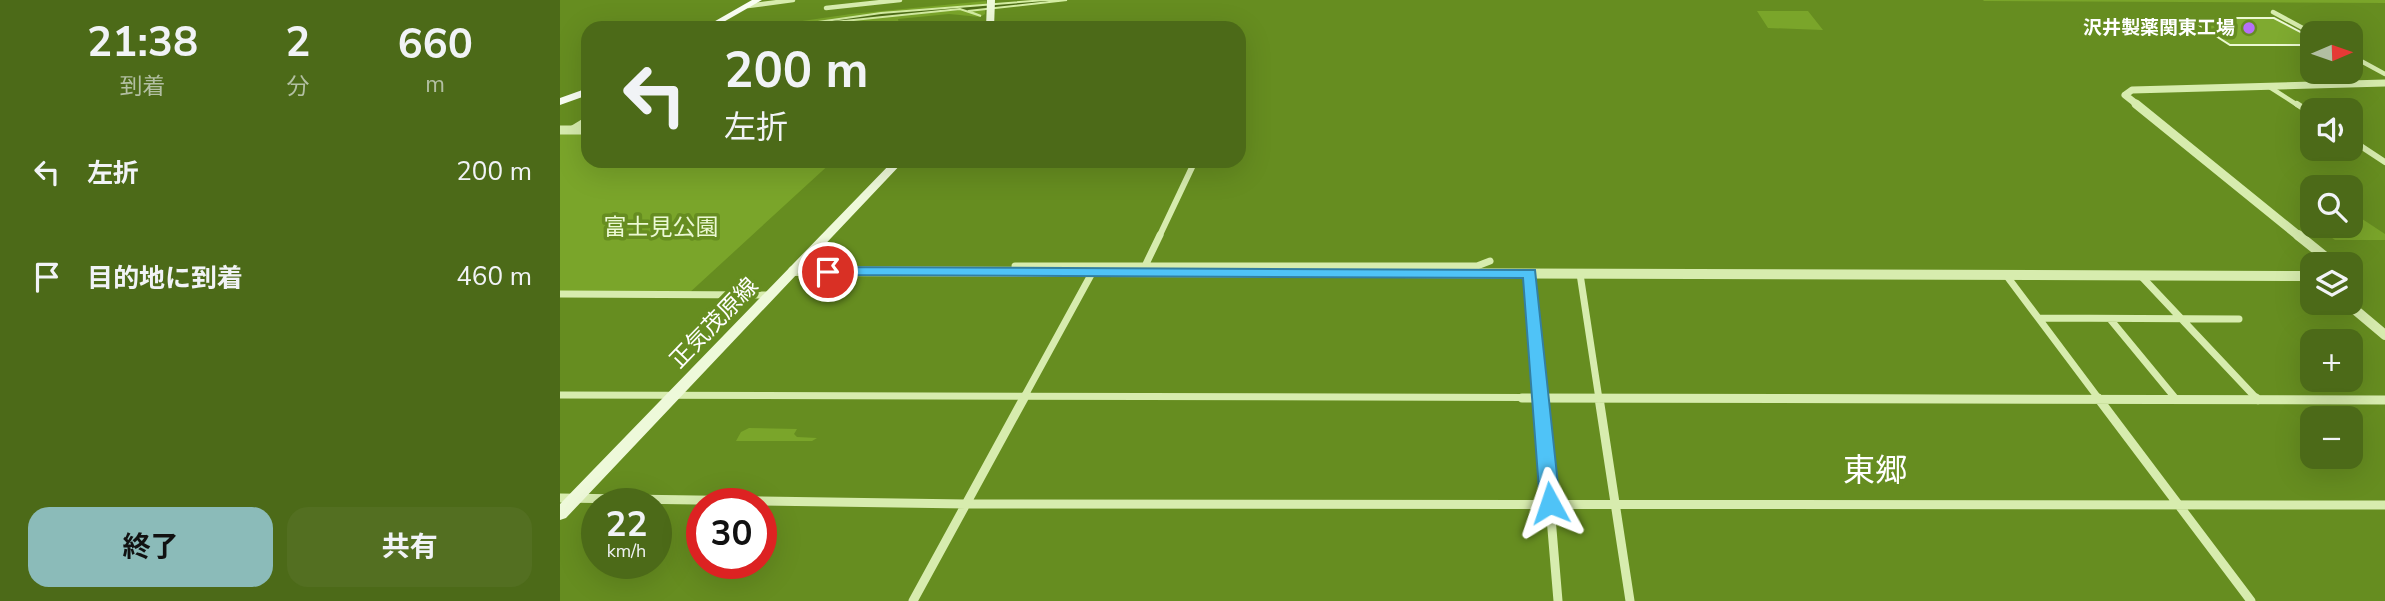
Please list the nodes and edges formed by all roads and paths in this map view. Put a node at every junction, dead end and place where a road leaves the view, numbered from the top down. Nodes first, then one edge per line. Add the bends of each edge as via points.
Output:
1 (758, 0) edge
2 (793, 0) edge
3 (898, 0) edge
4 (991, 0) edge
5 (856, 2) edge
6 (748, 6) junction
7 (826, 8) dead end
8 (2273, 12) dead end
9 (720, 21) edge
10 (990, 21) edge
11 (2300, 27) edge
12 (2363, 62) edge
13 (2385, 74) edge
14 (2385, 83) edge
15 (2268, 86) junction
16 (581, 94) edge
17 (560, 102) edge
18 (2300, 106) edge
19 (581, 122) edge
20 (565, 130) edge
21 (2363, 148) edge
22 (2385, 162) edge
23 (892, 168) edge
24 (1192, 168) edge
25 (2319, 252) edge
26 (1490, 261) dead end
27 (1015, 266) dead end
28 (1145, 266) junction
29 (793, 271) junction
30 (1093, 273) junction
31 (1530, 274) junction
32 (1580, 274) junction
33 (2006, 275) junction
34 (2141, 275) junction
35 (2300, 276) edge
36 (560, 295) edge
37 (770, 295) junction
38 (2361, 315) edge
39 (2039, 318) junction
40 (2110, 319) junction
41 (2181, 319) junction
42 (2239, 319) dead end
43 (2385, 335) edge
44 (560, 395) edge
45 (674, 395) junction
46 (1024, 397) junction
47 (1541, 399) junction
48 (1601, 399) junction
49 (2101, 399) junction
50 (2176, 400) junction
51 (2258, 400) junction
52 (2385, 400) edge
53 (560, 498) edge
54 (574, 498) junction
55 (1550, 503) junction
56 (966, 504) junction
57 (1615, 504) junction
58 (2385, 505) edge
59 (2178, 506) junction
60 (560, 514) edge
61 (913, 601) edge
62 (1558, 601) edge
63 (1630, 601) edge
64 (2250, 601) edge

1 - 6 main road
2 - 6 street
3 - 5 street
4 - 10 main road
5 - 7 street
6 - 9 main road
8 - 11 street
12 - 13 street
14 - 15 street
15 - 18 street
15 - 25 street via 2132,90 2125,95
16 - 17 main road
19 - 20 street
21 - 22 street
23 - 29 main road, 正気茂原線
24 - 28 street
26 - 28 street via 1478,266
27 - 28 street
29 - 30 street
29 - 37 main road, 正気茂原線
30 - 31 street
30 - 46 street
31 - 32 street
31 - 47 street
32 - 33 street
32 - 48 street
33 - 34 street
33 - 39 street
34 - 35 street
34 - 41 street
36 - 37 street
37 - 45 main road, 正気茂原線
38 - 43 street
39 - 40 street
39 - 49 street
40 - 41 street
40 - 50 street
41 - 42 street
41 - 51 street
44 - 45 street
45 - 46 street
45 - 54 main road, 正気茂原線
46 - 47 street
46 - 56 street
47 - 48 street
47 - 55 street
48 - 49 street
48 - 57 street
49 - 50 street
49 - 59 street
50 - 51 street
51 - 52 street
53 - 54 street
54 - 56 street
54 - 60 main road, 正気茂原線
55 - 56 street
55 - 57 street
55 - 62 street
56 - 61 street
57 - 59 street
57 - 63 street
58 - 59 street
59 - 64 street

